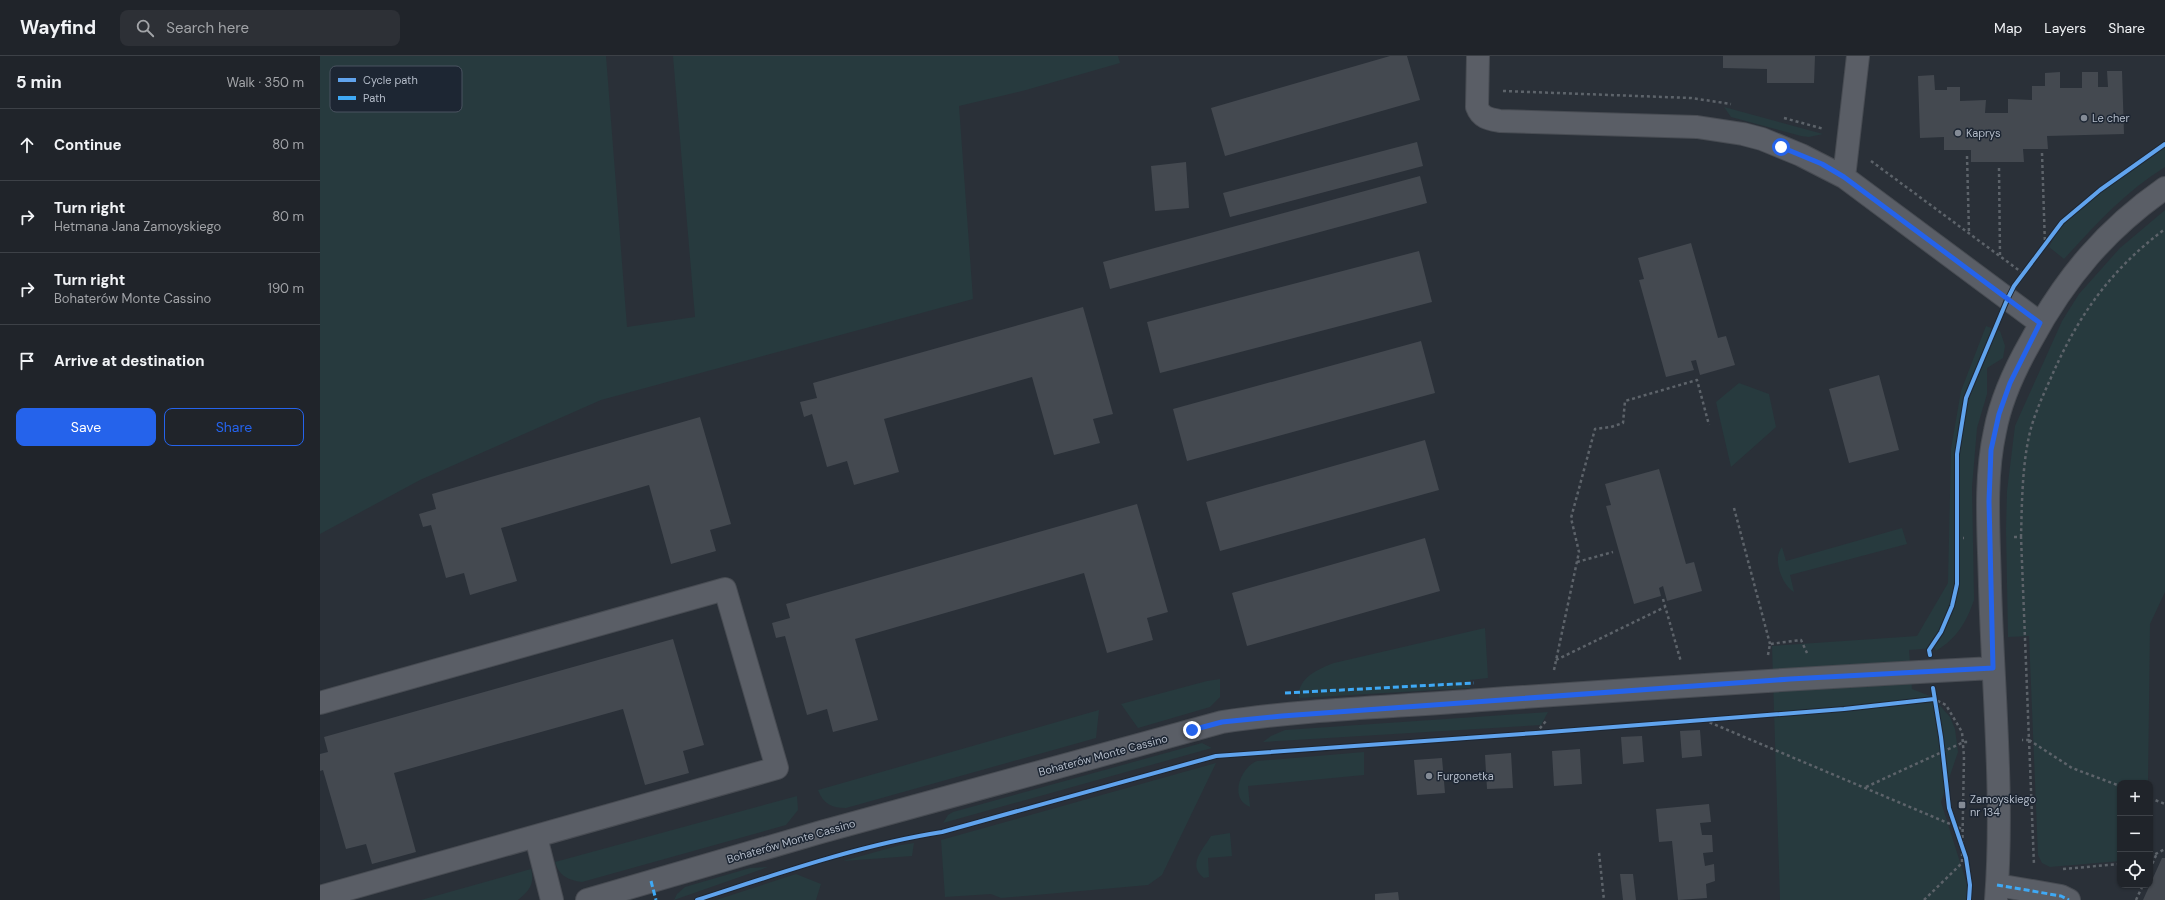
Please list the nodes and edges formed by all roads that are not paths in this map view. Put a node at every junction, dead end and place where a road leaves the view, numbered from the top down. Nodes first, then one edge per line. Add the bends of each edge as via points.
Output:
1 (1478, 56) edge
2 (1858, 56) edge
3 (1844, 177) junction
4 (2165, 188) edge
5 (2040, 323) junction
6 (1993, 668) junction
7 (320, 703) edge
8 (536, 837) junction
9 (322, 891) edge
10 (654, 891) edge
11 (1997, 893) edge
12 (552, 900) edge
13 (587, 900) edge
14 (2070, 900) edge

1 - 3 street via 1476,107 1480,114 1487,118 1500,121 1719,129 1762,139 1801,154
2 - 3 street
3 - 5 street
4 - 5 street via 2148,200 2088,255 2065,284
5 - 6 street via 2010,383 1999,414 1991,450 1989,501
6 - 10 street, Bohaterów Monte Cassino via 1546,696 1222,722 821,832
6 - 11 street via 1998,813
7 - 8 street via 725,589 777,768
8 - 9 street
8 - 12 street
10 - 13 street, Bohaterów Monte Cassino
11 - 14 street via 2061,896

